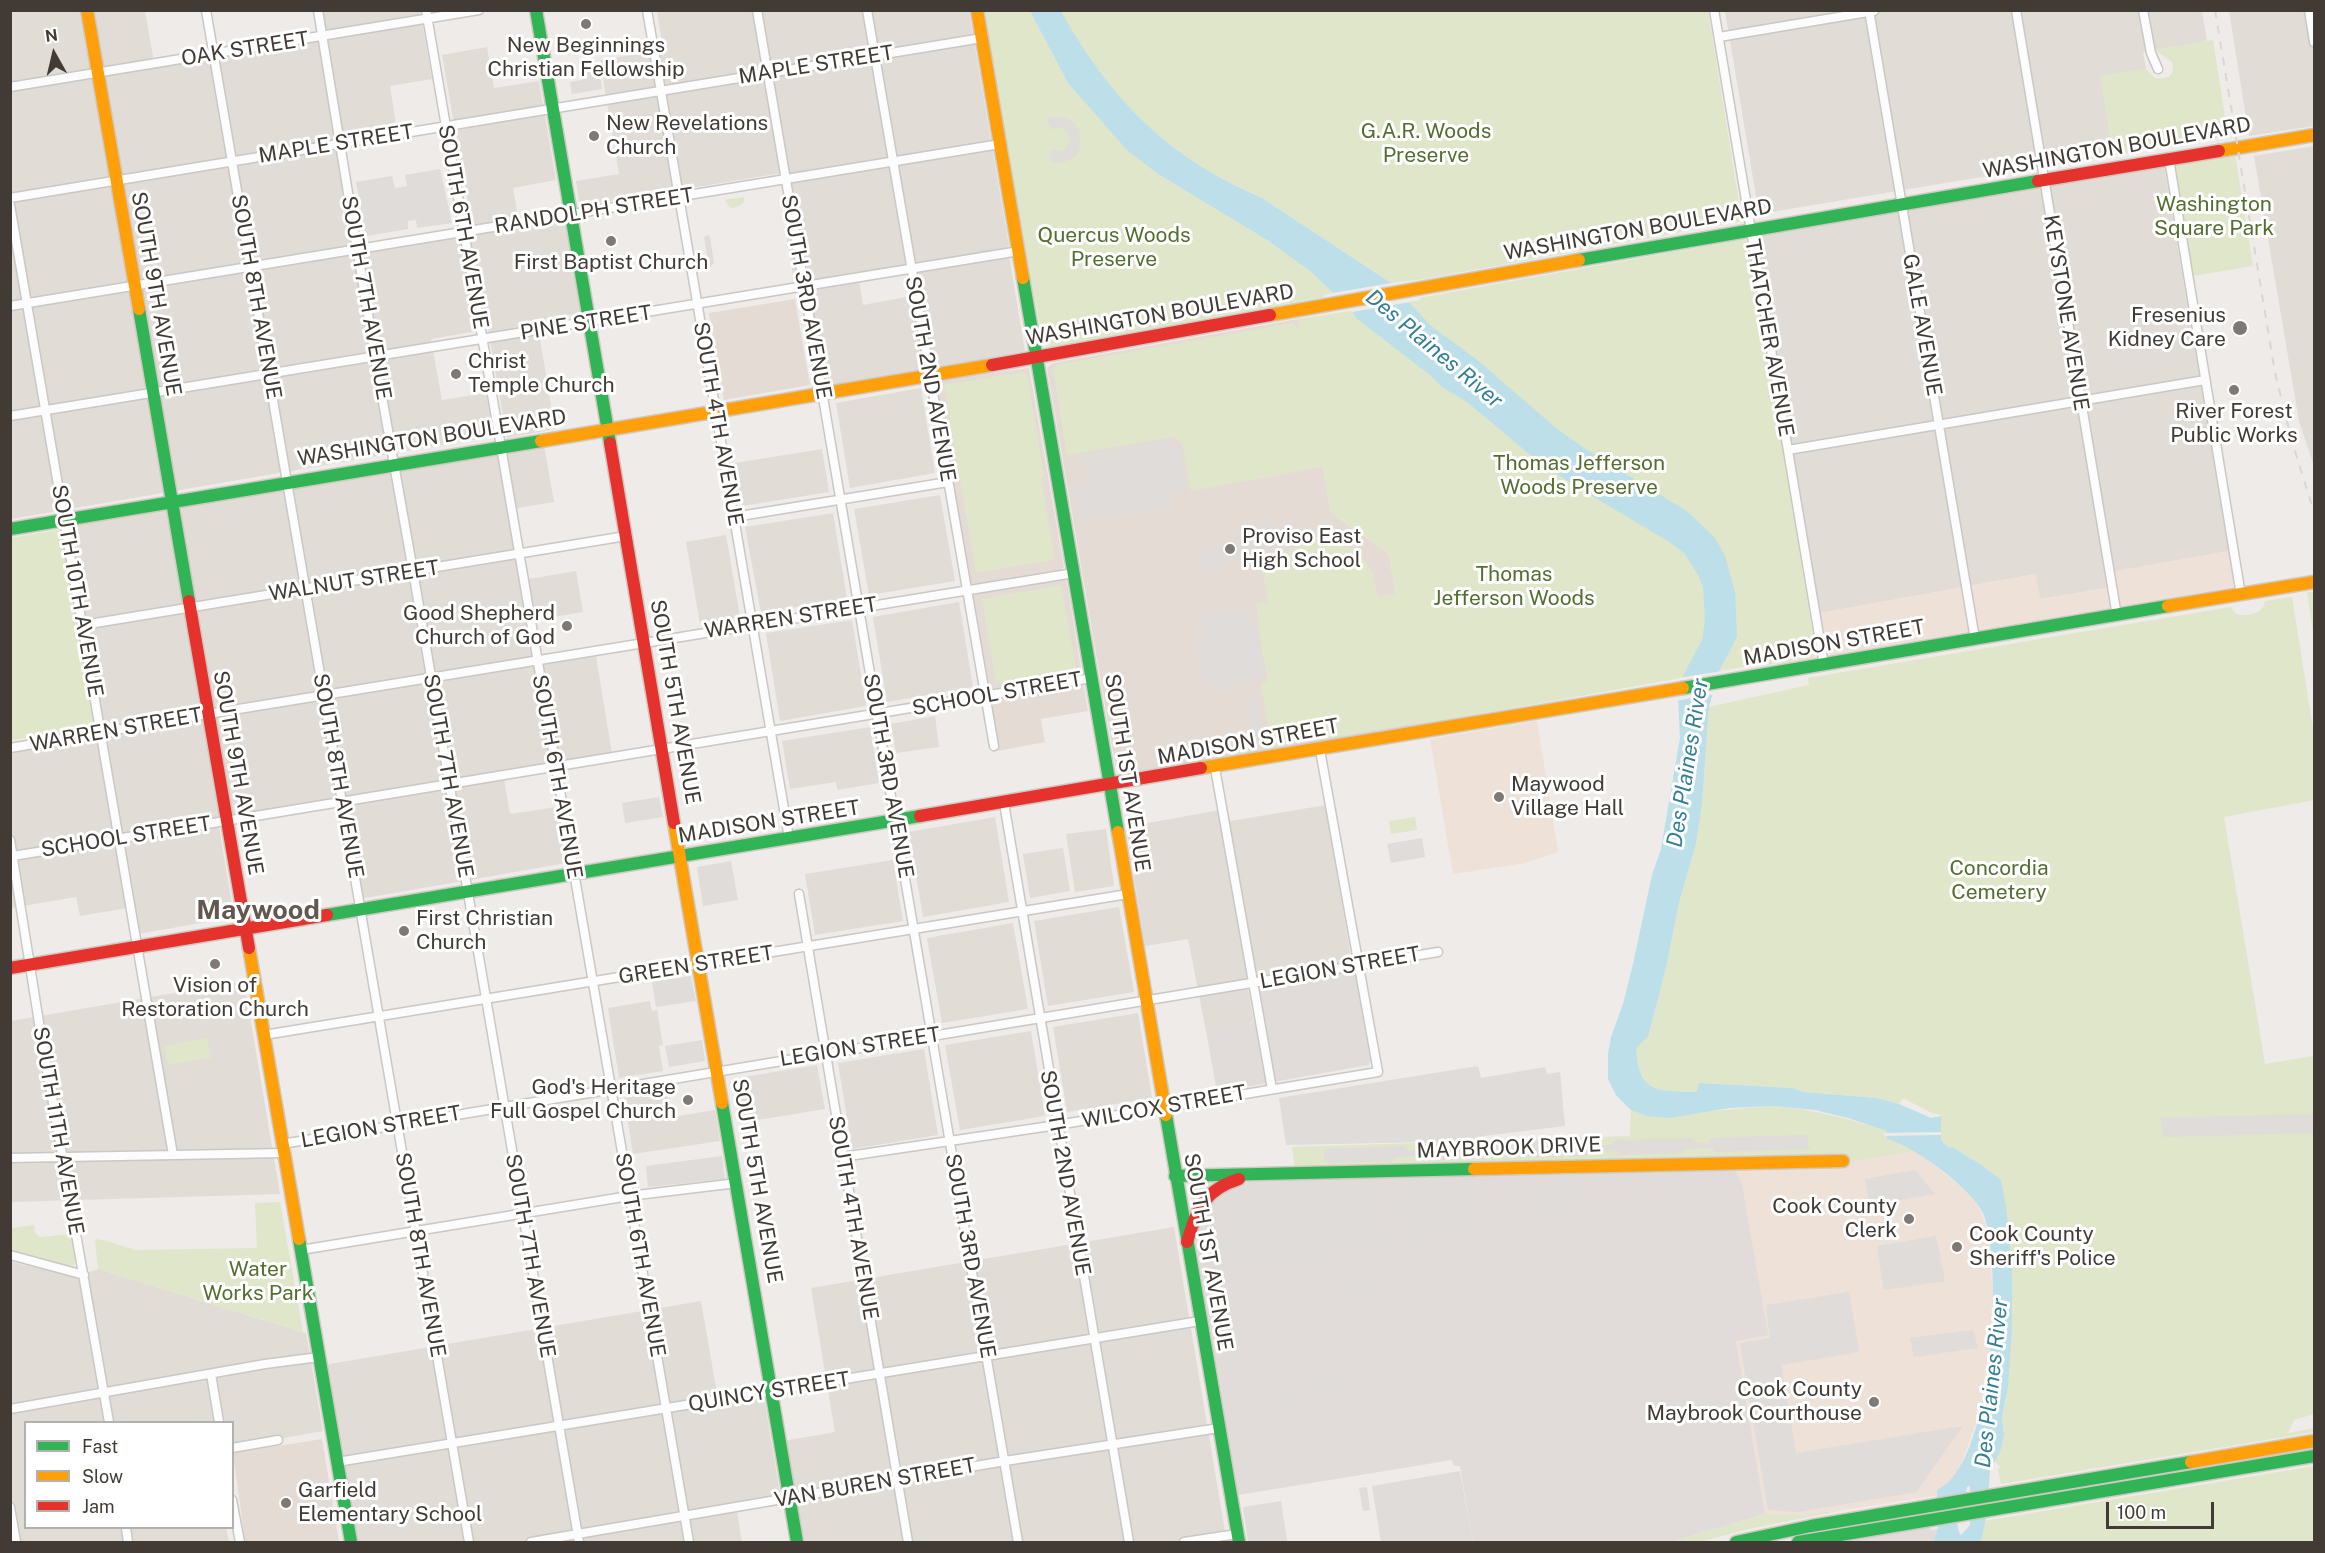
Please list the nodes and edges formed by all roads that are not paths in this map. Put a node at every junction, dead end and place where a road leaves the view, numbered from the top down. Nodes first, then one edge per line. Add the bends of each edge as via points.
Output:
1 (87, 10) edge
2 (206, 10) edge
3 (318, 10) edge
4 (479, 10) edge
5 (536, 10) edge
6 (647, 10) edge
7 (757, 10) edge
8 (867, 10) edge
9 (977, 10) edge
10 (1714, 10) edge
11 (1874, 10) edge
12 (2016, 10) edge
13 (2143, 10) edge
14 (2309, 10) edge
15 (1869, 11) edge
16 (426, 15) edge
17 (1719, 36) junction
18 (322, 37) junction
19 (982, 38) junction
20 (2314, 42) edge
21 (214, 53) junction
22 (875, 56) junction
23 (2158, 69) dead end
24 (97, 72) junction
25 (768, 73) junction
26 (10, 87) edge
27 (661, 91) junction
28 (553, 108) junction
29 (446, 126) junction
30 (2314, 135) edge
31 (340, 143) junction
32 (1000, 144) junction
33 (2169, 159) junction
34 (232, 161) junction
35 (893, 162) junction
36 (786, 179) junction
37 (117, 180) junction
38 (2044, 180) junction
39 (679, 197) junction
40 (10, 198) edge
41 (10, 205) edge
42 (1902, 205) junction
43 (571, 214) junction
44 (1750, 229) junction
45 (464, 232) junction
46 (357, 249) junction
47 (1019, 251) junction
48 (251, 267) junction
49 (911, 269) junction
50 (135, 286) junction
51 (805, 287) junction
52 (27, 304) junction
53 (698, 305) junction
54 (10, 306) edge
55 (590, 322) junction
56 (482, 340) junction
57 (375, 357) junction
58 (1037, 357) junction
59 (269, 374) junction
60 (929, 376) junction
61 (2205, 380) junction
62 (153, 393) junction
63 (823, 394) junction
64 (2081, 401) junction
65 (45, 410) junction
66 (716, 412) junction
67 (10, 416) edge
68 (1939, 425) junction
69 (608, 429) junction
70 (501, 446) junction
71 (1788, 450) junction
72 (394, 464) junction
73 (288, 482) junction
74 (948, 482) junction
75 (841, 500) junction
76 (172, 501) junction
77 (734, 517) junction
78 (64, 520) junction
79 (10, 529) edge
80 (626, 536) junction
81 (519, 554) junction
82 (413, 571) junction
83 (1074, 573) junction
84 (2314, 582) edge
85 (306, 589) junction
86 (967, 590) junction
87 (2241, 595) junction
88 (860, 607) junction
89 (190, 608) junction
90 (2117, 616) junction
91 (83, 625) junction
92 (752, 625) junction
93 (1975, 639) junction
94 (645, 643) junction
95 (537, 660) junction
96 (1824, 665) junction
97 (431, 677) junction
98 (1092, 678) junction
99 (324, 695) junction
100 (985, 696) junction
101 (208, 714) junction
102 (878, 714) junction
103 (101, 732) junction
104 (771, 732) junction
105 (994, 746) dead end
106 (10, 748) edge
107 (663, 750) junction
108 (1320, 750) junction
109 (556, 768) junction
110 (1215, 768) junction
111 (450, 785) junction
112 (1111, 785) junction
113 (343, 802) junction
114 (1004, 803) junction
115 (227, 821) junction
116 (896, 821) junction
117 (120, 838) junction
118 (789, 838) junction
119 (10, 840) edge
120 (13, 856) junction
121 (681, 856) junction
122 (574, 874) junction
123 (468, 891) junction
124 (799, 894) dead end
125 (1128, 894) junction
126 (361, 909) junction
127 (1022, 912) junction
128 (245, 928) junction
129 (914, 929) junction
130 (138, 946) junction
131 (807, 946) junction
132 (1438, 952) dead end
133 (700, 964) junction
134 (32, 965) junction
135 (1359, 965) junction
136 (10, 968) edge
137 (592, 981) junction
138 (1253, 983) junction
139 (486, 999) junction
140 (1147, 1001) junction
141 (379, 1016) junction
142 (1039, 1018) junction
143 (264, 1035) junction
144 (932, 1035) junction
145 (825, 1053) junction
146 (718, 1071) junction
147 (611, 1089) junction
148 (1272, 1089) junction
149 (504, 1106) junction
150 (1164, 1108) junction
151 (398, 1124) junction
152 (1058, 1125) junction
153 (950, 1142) junction
154 (283, 1149) junction
155 (173, 1155) junction
156 (62, 1157) junction
157 (842, 1157) junction
158 (10, 1158) edge
159 (1843, 1161) dead end
160 (1260, 1174) junction
161 (1175, 1176) junction
162 (737, 1182) junction
163 (629, 1196) junction
164 (523, 1214) junction
165 (416, 1229) junction
166 (1187, 1242) junction
167 (301, 1250) junction
168 (10, 1255) edge
169 (84, 1275) junction
170 (1200, 1321) junction
171 (1094, 1339) junction
172 (987, 1356) junction
173 (319, 1357) junction
174 (879, 1373) junction
175 (211, 1374) junction
176 (772, 1391) junction
177 (104, 1393) junction
178 (666, 1408) junction
179 (10, 1409) edge
180 (109, 1421) edge
181 (219, 1421) edge
182 (559, 1426) junction
183 (1219, 1428) junction
184 (278, 1440) dead end
185 (2314, 1441) edge
186 (452, 1443) junction
187 (1112, 1445) junction
188 (234, 1448) edge
189 (2314, 1456) edge
190 (1005, 1461) junction
191 (337, 1462) junction
192 (898, 1480) junction
193 (790, 1498) junction
194 (10, 1507) edge
195 (234, 1510) edge
196 (684, 1516) junction
197 (1238, 1538) edge
198 (578, 1539) edge
199 (16, 1542) edge
200 (240, 1542) edge
201 (351, 1542) edge
202 (469, 1542) edge
203 (531, 1542) edge
204 (689, 1542) edge
205 (797, 1542) edge
206 (908, 1542) edge
207 (1018, 1542) edge
208 (1129, 1542) edge
209 (1184, 1542) edge
210 (1736, 1542) edge
211 (1798, 1542) edge

1 - 24 main road, SOUTH 9TH AVENUE
2 - 21 street, SOUTH 8TH AVENUE
3 - 18 street, SOUTH 7TH AVENUE
4 - 16 street, OAK STREET
5 - 28 main road, SOUTH 5TH AVENUE
6 - 27 street, SOUTH 4TH AVENUE
7 - 25 street, SOUTH 3RD AVENUE
8 - 22 street, SOUTH 2ND AVENUE
9 - 19 main road, SOUTH 1ST AVENUE
10 - 17 street, THATCHER AVENUE
11 - 15 street
12 - 38 street, KEYSTONE AVENUE
13 - 23 street
14 - 20 street
15 - 17 street
15 - 42 street, GALE AVENUE
16 - 18 street, OAK STREET
16 - 29 street, SOUTH 6TH AVENUE
17 - 44 street, THATCHER AVENUE
18 - 21 street, OAK STREET
18 - 31 street, SOUTH 7TH AVENUE
19 - 22 street, MAPLE STREET
19 - 32 main road, SOUTH 1ST AVENUE
21 - 24 street, OAK STREET
21 - 34 street, SOUTH 8TH AVENUE
22 - 25 street, MAPLE STREET
22 - 35 street, SOUTH 2ND AVENUE
24 - 26 street, OAK STREET
24 - 37 main road, SOUTH 9TH AVENUE
25 - 27 street, MAPLE STREET
25 - 36 street, SOUTH 3RD AVENUE
27 - 28 street, MAPLE STREET
27 - 39 street, SOUTH 4TH AVENUE
28 - 29 street, MAPLE STREET
28 - 43 main road, SOUTH 5TH AVENUE
29 - 31 street, MAPLE STREET
29 - 45 street, SOUTH 6TH AVENUE
30 - 33 main road, WASHINGTON BOULEVARD
31 - 34 street, MAPLE STREET
31 - 46 street, SOUTH 7TH AVENUE
32 - 35 street, RANDOLPH STREET
32 - 47 main road, SOUTH 1ST AVENUE
33 - 38 main road, WASHINGTON BOULEVARD
33 - 61 street
34 - 37 street, MAPLE STREET
34 - 48 street, SOUTH 8TH AVENUE
35 - 36 street, RANDOLPH STREET
35 - 49 street, SOUTH 2ND AVENUE
36 - 39 street, RANDOLPH STREET
36 - 51 street, SOUTH 3RD AVENUE
37 - 40 street, MAPLE STREET
37 - 50 main road, SOUTH 9TH AVENUE
38 - 42 main road, WASHINGTON BOULEVARD
38 - 64 street, KEYSTONE AVENUE
39 - 43 street, RANDOLPH STREET
39 - 53 street, SOUTH 4TH AVENUE
41 - 52 street, SOUTH 10TH AVENUE
42 - 44 main road, WASHINGTON BOULEVARD
42 - 68 street, GALE AVENUE
43 - 45 street, RANDOLPH STREET
43 - 55 main road, SOUTH 5TH AVENUE
44 - 58 main road, WASHINGTON BOULEVARD
44 - 71 street, THATCHER AVENUE
45 - 46 street, RANDOLPH STREET
45 - 56 street, SOUTH 6TH AVENUE
46 - 48 street, RANDOLPH STREET
46 - 57 street, SOUTH 7TH AVENUE
47 - 49 street, PINE STREET
47 - 58 main road, SOUTH 1ST AVENUE
48 - 50 street, RANDOLPH STREET
48 - 59 street, SOUTH 8TH AVENUE
49 - 51 street, PINE STREET
49 - 60 street, SOUTH 2ND AVENUE
50 - 52 street, RANDOLPH STREET
50 - 62 main road, SOUTH 9TH AVENUE
51 - 53 street, PINE STREET
51 - 63 street, SOUTH 3RD AVENUE
52 - 54 street, RANDOLPH STREET
52 - 65 street, SOUTH 10TH AVENUE
53 - 55 street, PINE STREET
53 - 66 street, SOUTH 4TH AVENUE
55 - 56 street, PINE STREET
55 - 69 main road, SOUTH 5TH AVENUE
56 - 57 street, PINE STREET
56 - 70 street, SOUTH 6TH AVENUE
57 - 59 street, PINE STREET
57 - 72 street, SOUTH 7TH AVENUE
58 - 60 main road, WASHINGTON BOULEVARD
58 - 83 main road, SOUTH 1ST AVENUE
59 - 62 street, PINE STREET
59 - 73 street, SOUTH 8TH AVENUE
60 - 63 main road, WASHINGTON BOULEVARD
60 - 74 street, SOUTH 2ND AVENUE
61 - 64 street
61 - 87 street
62 - 65 street, PINE STREET
62 - 76 main road, SOUTH 9TH AVENUE
63 - 66 main road, WASHINGTON BOULEVARD
63 - 75 street, SOUTH 3RD AVENUE
64 - 68 street
64 - 90 street, KEYSTONE AVENUE
65 - 67 street, PINE STREET
65 - 78 street, SOUTH 10TH AVENUE
66 - 69 main road, WASHINGTON BOULEVARD
66 - 77 street, SOUTH 4TH AVENUE
68 - 71 street
68 - 93 street, GALE AVENUE
69 - 70 main road, WASHINGTON BOULEVARD
69 - 80 main road, SOUTH 5TH AVENUE
70 - 72 main road, WASHINGTON BOULEVARD
70 - 81 street, SOUTH 6TH AVENUE
71 - 96 street, THATCHER AVENUE
72 - 73 main road, WASHINGTON BOULEVARD
72 - 82 street, SOUTH 7TH AVENUE
73 - 76 main road, WASHINGTON BOULEVARD
73 - 85 street, SOUTH 8TH AVENUE
74 - 75 street
74 - 86 street, SOUTH 2ND AVENUE
75 - 77 street
75 - 88 street, SOUTH 3RD AVENUE
76 - 78 main road, WASHINGTON BOULEVARD
76 - 89 main road, SOUTH 9TH AVENUE
77 - 92 street, SOUTH 4TH AVENUE
78 - 79 main road, WASHINGTON BOULEVARD
78 - 91 street, SOUTH 10TH AVENUE
80 - 81 street, WALNUT STREET
80 - 94 main road, SOUTH 5TH AVENUE
81 - 82 street, WALNUT STREET
81 - 95 street, SOUTH 6TH AVENUE
82 - 85 street, WALNUT STREET
82 - 97 street, SOUTH 7TH AVENUE
83 - 86 street, WARREN STREET
83 - 98 main road, SOUTH 1ST AVENUE
84 - 87 main road, MADISON STREET
85 - 89 street, WALNUT STREET
85 - 99 street, SOUTH 8TH AVENUE
86 - 88 street, WARREN STREET
86 - 100 street, SOUTH 2ND AVENUE
87 - 90 main road, MADISON STREET
88 - 92 street, WARREN STREET
88 - 102 street, SOUTH 3RD AVENUE
89 - 91 street, WALNUT STREET
89 - 101 main road, SOUTH 9TH AVENUE
90 - 93 main road, MADISON STREET
91 - 103 street, SOUTH 10TH AVENUE
92 - 94 street, WARREN STREET
92 - 104 street, SOUTH 4TH AVENUE
93 - 96 main road, MADISON STREET
94 - 95 street, WARREN STREET
94 - 107 main road, SOUTH 5TH AVENUE
95 - 97 street, WARREN STREET
95 - 109 street, SOUTH 6TH AVENUE
96 - 108 main road, MADISON STREET
97 - 99 street, WARREN STREET
97 - 111 street, SOUTH 7TH AVENUE
98 - 100 street, SCHOOL STREET
98 - 112 main road, SOUTH 1ST AVENUE
99 - 101 street, WARREN STREET
99 - 113 street, SOUTH 8TH AVENUE
100 - 102 street, SCHOOL STREET
100 - 105 street, SOUTH 2ND AVENUE
101 - 103 street, WARREN STREET
101 - 115 main road, SOUTH 9TH AVENUE
102 - 104 street, SCHOOL STREET
102 - 116 street, SOUTH 3RD AVENUE
103 - 106 street, WARREN STREET
103 - 117 street, SOUTH 10TH AVENUE
104 - 107 street, SCHOOL STREET
104 - 118 street, SOUTH 4TH AVENUE
107 - 109 street, SCHOOL STREET
107 - 121 main road, SOUTH 5TH AVENUE
108 - 110 main road, MADISON STREET
108 - 135 street
109 - 111 street, SCHOOL STREET
109 - 122 street, SOUTH 6TH AVENUE
110 - 112 main road, MADISON STREET
110 - 138 street
111 - 113 street, SCHOOL STREET
111 - 123 street, SOUTH 7TH AVENUE
112 - 114 main road, MADISON STREET
112 - 125 main road, SOUTH 1ST AVENUE
113 - 115 street, SCHOOL STREET
113 - 126 street, SOUTH 8TH AVENUE
114 - 116 main road, MADISON STREET
114 - 127 street, SOUTH 2ND AVENUE
115 - 117 street, SCHOOL STREET
115 - 128 main road, SOUTH 9TH AVENUE
116 - 118 main road, MADISON STREET
116 - 129 street, SOUTH 3RD AVENUE
117 - 120 street, SCHOOL STREET
117 - 130 street, SOUTH 10TH AVENUE
118 - 121 main road, MADISON STREET
119 - 120 street, SOUTH 11TH AVENUE
120 - 134 street, SOUTH 11TH AVENUE
121 - 122 main road, MADISON STREET
121 - 133 main road, SOUTH 5TH AVENUE
122 - 123 main road, MADISON STREET
122 - 137 street, SOUTH 6TH AVENUE
123 - 126 main road, MADISON STREET
123 - 139 street, SOUTH 7TH AVENUE
124 - 131 street, SOUTH 4TH AVENUE
125 - 127 street, GREEN STREET
125 - 140 main road, SOUTH 1ST AVENUE
126 - 128 main road, MADISON STREET
126 - 141 street, SOUTH 8TH AVENUE
127 - 129 street, GREEN STREET
127 - 142 street, SOUTH 2ND AVENUE
128 - 130 main road, MADISON STREET
128 - 143 main road, SOUTH 9TH AVENUE
129 - 131 street, GREEN STREET
129 - 144 street, SOUTH 3RD AVENUE
130 - 134 main road, MADISON STREET
130 - 155 street, SOUTH 10TH AVENUE
131 - 133 street, GREEN STREET
131 - 145 street, SOUTH 4TH AVENUE
132 - 135 street, LEGION STREET
133 - 137 street, GREEN STREET
133 - 146 main road, SOUTH 5TH AVENUE
134 - 136 main road, MADISON STREET
134 - 156 street, SOUTH 11TH AVENUE
135 - 138 street, LEGION STREET
135 - 148 street, WILCOX STREET via 1378,1072
137 - 139 street, GREEN STREET
137 - 147 street, SOUTH 6TH AVENUE
138 - 140 street, LEGION STREET
138 - 148 street
139 - 141 street, GREEN STREET
139 - 149 street, SOUTH 7TH AVENUE
140 - 142 street, LEGION STREET
140 - 150 main road, SOUTH 1ST AVENUE
141 - 143 street, GREEN STREET
141 - 151 street, SOUTH 8TH AVENUE
142 - 144 street, LEGION STREET
142 - 152 street, SOUTH 2ND AVENUE
143 - 154 main road, SOUTH 9TH AVENUE
144 - 145 street, LEGION STREET
144 - 153 street, SOUTH 3RD AVENUE
145 - 146 street, LEGION STREET
145 - 157 street, SOUTH 4TH AVENUE
146 - 147 street, LEGION STREET
146 - 162 main road, SOUTH 5TH AVENUE
147 - 149 street, LEGION STREET
147 - 163 street, SOUTH 6TH AVENUE
148 - 150 street, WILCOX STREET
149 - 151 street, LEGION STREET
149 - 164 street, SOUTH 7TH AVENUE
150 - 152 street, WILCOX STREET
150 - 161 main road, SOUTH 1ST AVENUE
151 - 154 street, LEGION STREET
151 - 165 street, SOUTH 8TH AVENUE
152 - 153 street, WILCOX STREET
152 - 171 street, SOUTH 2ND AVENUE
153 - 157 street, WILCOX STREET
153 - 172 street, SOUTH 3RD AVENUE
154 - 155 street, LEGION STREET
154 - 167 main road, SOUTH 9TH AVENUE
155 - 156 street, LEGION STREET
156 - 158 street, LEGION STREET
156 - 169 street, SOUTH 11TH AVENUE
157 - 174 street, SOUTH 4TH AVENUE
159 - 160 main road, MAYBROOK DRIVE
160 - 161 main road, MAYBROOK DRIVE
160 - 166 main road via 1226,1182 1204,1198 1196,1210
161 - 166 main road, SOUTH 1ST AVENUE
162 - 163 street
162 - 176 main road, SOUTH 5TH AVENUE
163 - 164 street
163 - 178 street, SOUTH 6TH AVENUE
164 - 165 street
164 - 182 street, SOUTH 7TH AVENUE
165 - 167 street
165 - 186 street, SOUTH 8TH AVENUE
166 - 170 main road, SOUTH 1ST AVENUE
167 - 173 main road, SOUTH 9TH AVENUE
168 - 169 street
169 - 177 street, SOUTH 11TH AVENUE
170 - 171 street, QUINCY STREET
170 - 183 main road, SOUTH 1ST AVENUE
171 - 172 street, QUINCY STREET
171 - 187 street, SOUTH 2ND AVENUE
172 - 174 street, QUINCY STREET
172 - 190 street, SOUTH 3RD AVENUE
173 - 175 street
173 - 191 main road, SOUTH 9TH AVENUE
174 - 176 street, QUINCY STREET
174 - 192 street, SOUTH 4TH AVENUE
175 - 177 street
175 - 181 street
176 - 178 street, QUINCY STREET
176 - 193 main road, SOUTH 5TH AVENUE
177 - 179 street
177 - 180 street, SOUTH 11TH AVENUE
178 - 182 street, QUINCY STREET
178 - 196 street, SOUTH 6TH AVENUE
182 - 186 street, QUINCY STREET
182 - 198 street, SOUTH 7TH AVENUE
183 - 187 street, VAN BUREN STREET
183 - 197 main road, SOUTH 1ST AVENUE
184 - 188 street
185 - 210 main road
186 - 191 street, QUINCY STREET
186 - 202 street, SOUTH 8TH AVENUE
187 - 190 street, VAN BUREN STREET
187 - 208 street, SOUTH 2ND AVENUE
189 - 211 main road
190 - 192 street, VAN BUREN STREET
190 - 207 street, SOUTH 3RD AVENUE
191 - 201 main road, SOUTH 9TH AVENUE
192 - 193 street, VAN BUREN STREET
192 - 206 street, SOUTH 4TH AVENUE
193 - 196 street, VAN BUREN STREET
193 - 205 main road, SOUTH 5TH AVENUE
194 - 199 street
195 - 200 street
196 - 198 street, VAN BUREN STREET
196 - 204 street, SOUTH 6TH AVENUE
197 - 209 street
198 - 203 street, VAN BUREN STREET

